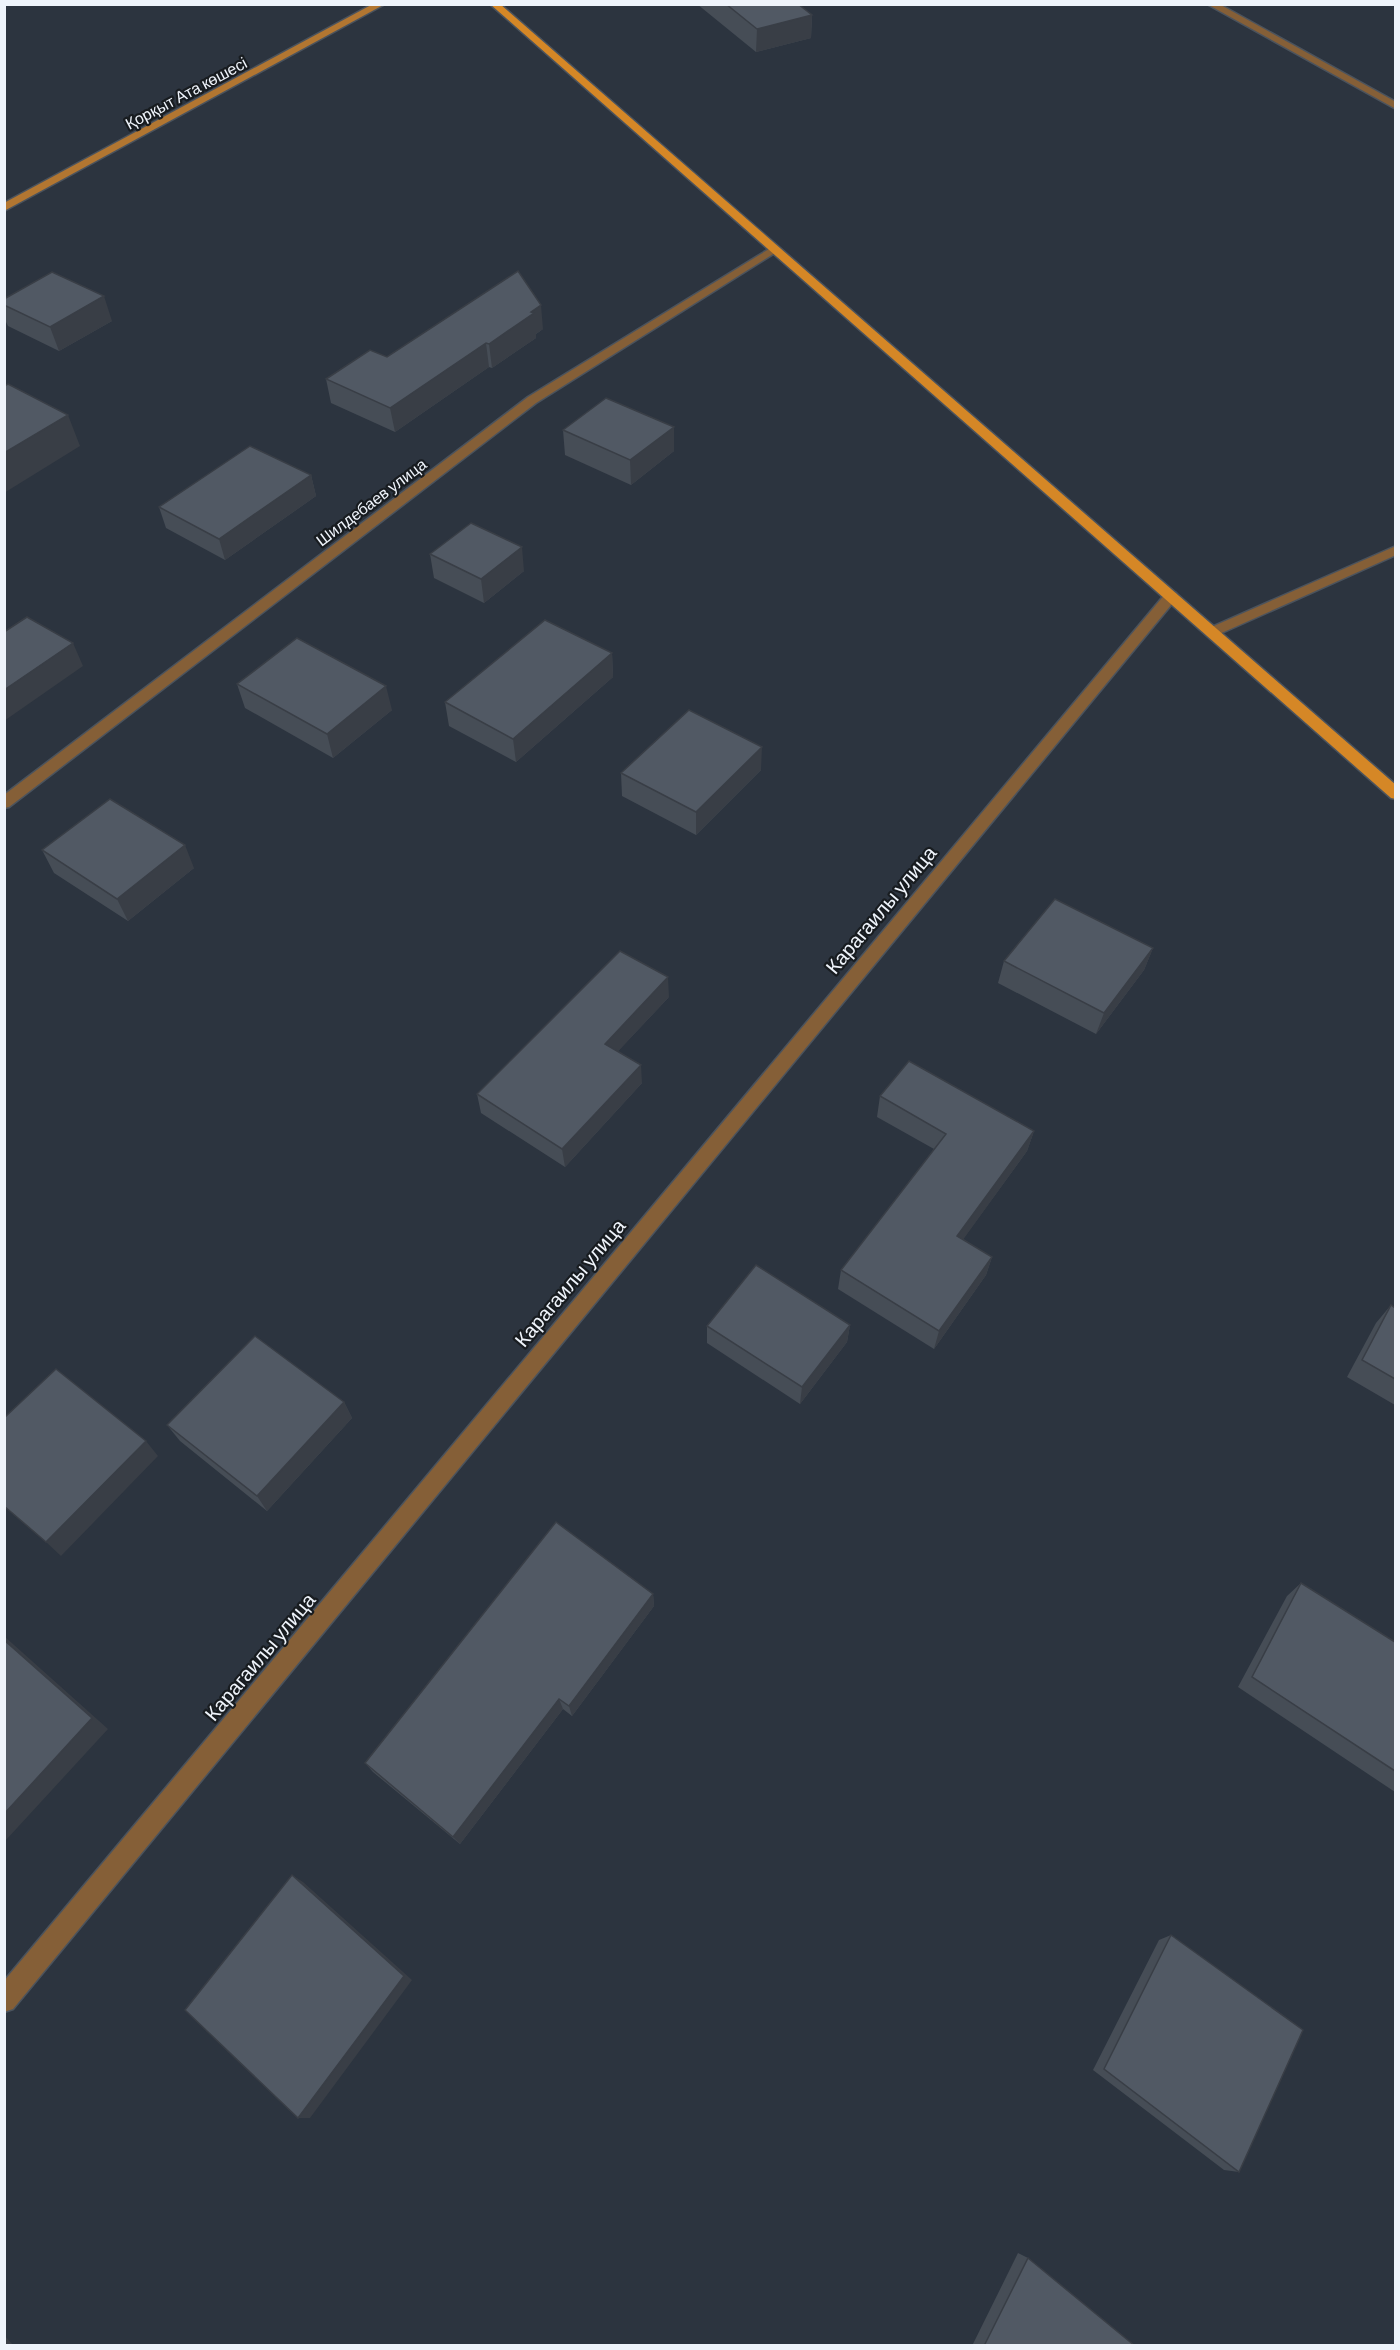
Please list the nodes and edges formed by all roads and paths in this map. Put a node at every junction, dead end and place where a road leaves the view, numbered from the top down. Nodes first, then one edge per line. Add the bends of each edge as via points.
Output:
1 (381, 4) edge
2 (494, 4) edge
3 (1211, 4) edge
4 (1395, 106) edge
5 (4, 208) edge
6 (774, 249) junction
7 (1395, 550) edge
8 (1171, 596) junction
9 (1212, 632) junction
10 (1395, 794) edge
11 (4, 803) edge
12 (4, 2000) edge

1 - 5 main road, Қорқыт Ата көшесі
2 - 6 main road
3 - 4 street
6 - 8 main road
6 - 11 street, Шилдебаев улица via 532,400
7 - 9 street
8 - 9 main road
8 - 12 street, Карагаилы улица
9 - 10 main road

